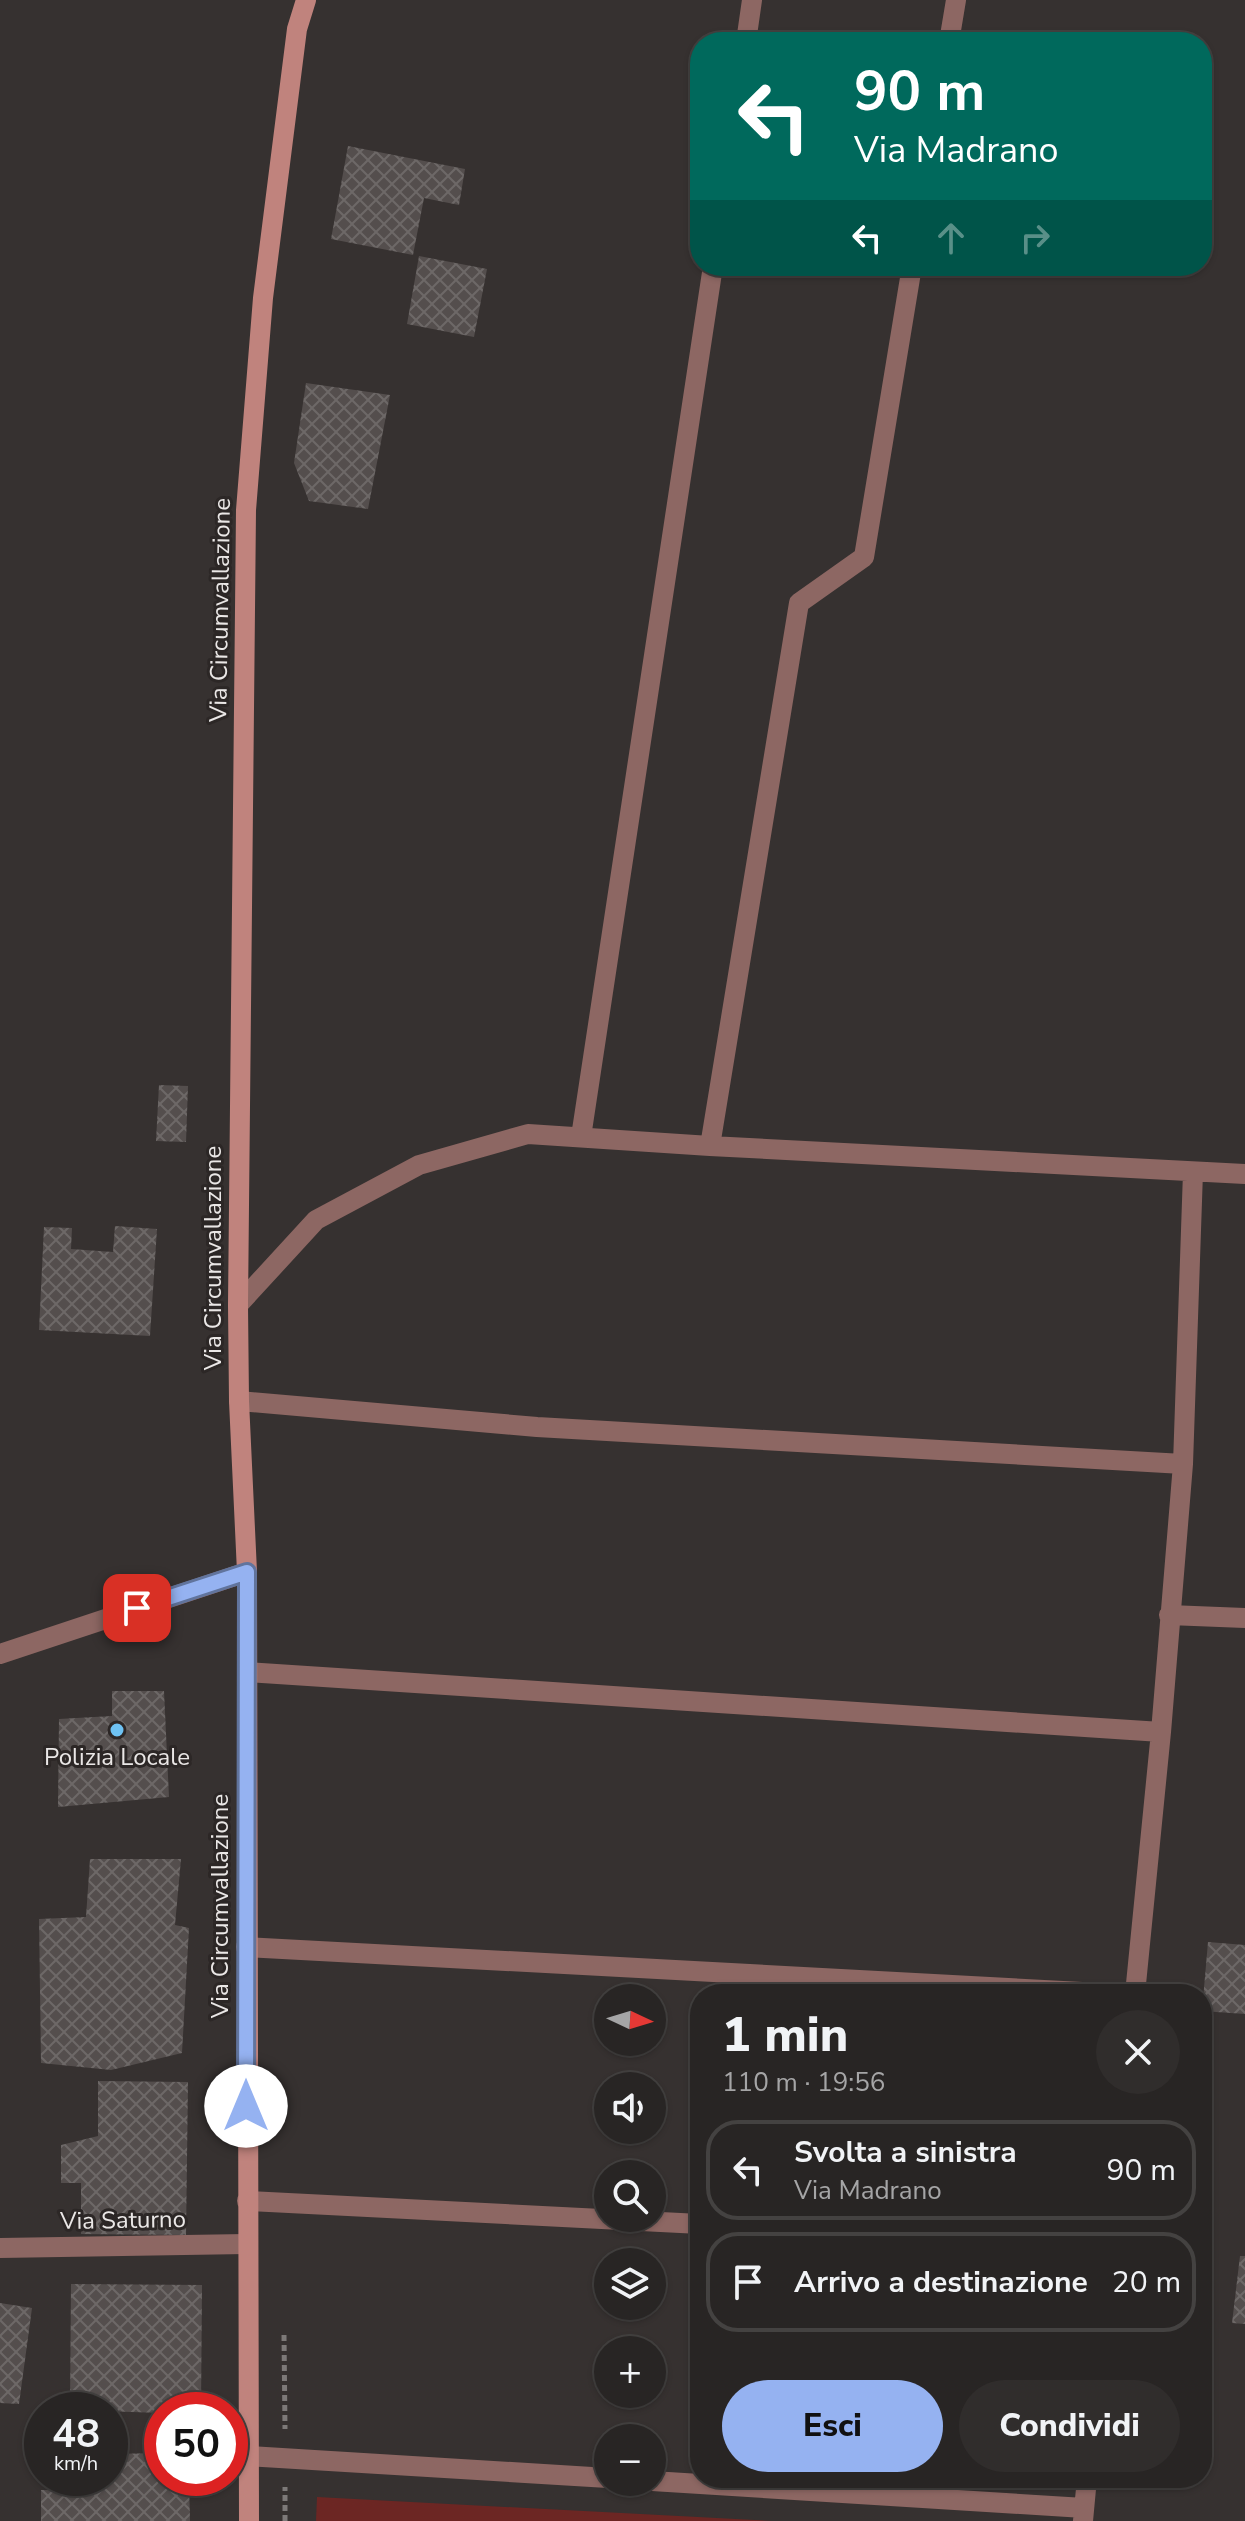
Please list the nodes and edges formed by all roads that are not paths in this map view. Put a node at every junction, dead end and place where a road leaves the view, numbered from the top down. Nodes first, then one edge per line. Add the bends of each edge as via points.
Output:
1 (306, 0) edge
2 (752, 0) edge
3 (956, 0) edge
4 (747, 32) edge
5 (951, 32) edge
6 (711, 276) edge
7 (910, 276) edge
8 (581, 1137) junction
9 (710, 1146) junction
10 (1193, 1172) junction
11 (1245, 1174) edge
12 (238, 1305) junction
13 (239, 1401) junction
14 (1183, 1464) junction
15 (247, 1572) junction
16 (1169, 1615) junction
17 (1245, 1618) edge
18 (0, 1654) edge
19 (247, 1672) junction
20 (1161, 1732) junction
21 (246, 1947) junction
22 (934, 1984) edge
23 (1136, 1984) edge
24 (247, 2201) junction
25 (690, 2223) edge
26 (246, 2244) junction
27 (0, 2248) edge
28 (247, 2392) edge
29 (248, 2456) joint
30 (594, 2477) edge
31 (666, 2482) edge
32 (690, 2484) edge
33 (744, 2488) edge
34 (1086, 2488) edge
35 (1084, 2514) edge
36 (249, 2521) edge

1 - 12 main road, Via Circumvallazione via 297,29 263,298 246,510
2 - 4 street
3 - 5 street
6 - 8 street
7 - 9 street via 864,557 799,603
8 - 9 street
8 - 12 street via 528,1134 419,1165 316,1220
9 - 10 street
10 - 11 street
10 - 14 street
12 - 13 main road, Via Circumvallazione
13 - 14 street via 537,1427
13 - 15 main road, Via Circumvallazione
14 - 16 street
15 - 18 street
15 - 19 main road, Via Circumvallazione
16 - 17 street
16 - 20 street
19 - 20 street
19 - 21 main road, Via Circumvallazione
20 - 23 street
21 - 22 street
21 - 24 main road, Via Circumvallazione
24 - 25 street
24 - 26 main road, Via Circumvallazione
26 - 27 street, Via Saturno
26 - 28 main road, Via Circumvallazione
29 - 30 street
29 - 36 main road, Via Circumvallazione
31 - 32 street
33 - 35 street
34 - 35 street

